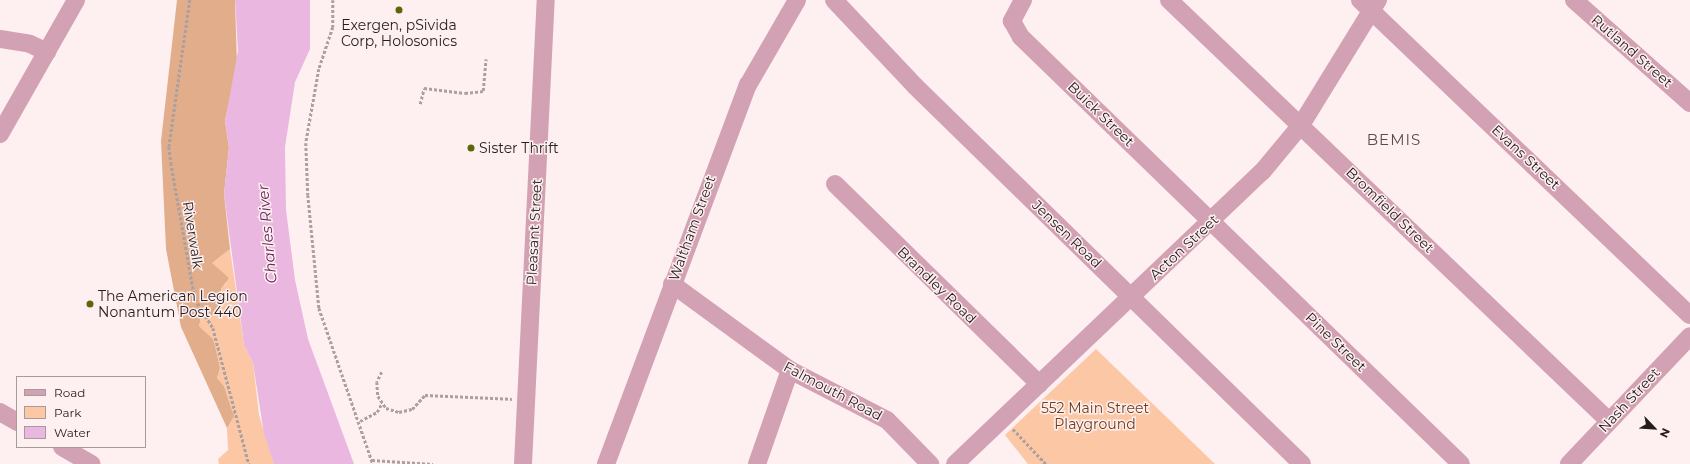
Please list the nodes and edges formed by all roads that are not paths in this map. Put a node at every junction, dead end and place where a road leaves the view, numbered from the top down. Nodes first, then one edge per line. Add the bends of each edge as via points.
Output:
1 (76, 0) edge
2 (546, 0) edge
3 (797, 0) edge
4 (834, 0) edge
5 (1023, 0) edge
6 (1169, 0) edge
7 (1574, 0) edge
8 (1369, 3) edge
9 (0, 39) edge
10 (47, 52) junction
11 (1690, 103) edge
12 (1301, 125) junction
13 (0, 134) edge
14 (835, 184) dead end
15 (1212, 221) junction
16 (672, 284) junction
17 (1131, 297) junction
18 (1690, 315) edge
19 (1690, 336) edge
20 (790, 370) junction
21 (1039, 384) junction
22 (0, 412) edge
23 (16, 421) edge
24 (1609, 421) junction
25 (64, 448) edge
26 (92, 464) edge
27 (523, 464) edge
28 (606, 464) edge
29 (757, 464) edge
30 (930, 464) edge
31 (955, 464) edge
32 (1302, 464) edge
33 (1461, 464) edge
34 (1569, 464) edge

1 - 10 street
2 - 27 street, Pleasant Street
3 - 16 street, Waltham Street via 748,85
4 - 17 street, Jensen Road via 915,86
5 - 15 street, Buick Street via 1012,21 1021,37
6 - 12 street, Bromfield Street
7 - 11 street, Rutland Street
8 - 12 street, Acton Street
8 - 18 street, Evans Street
9 - 10 street via 30,44
10 - 13 street
12 - 15 street, Acton Street via 1262,172
12 - 24 street, Bromfield Street
14 - 21 street, Brandley Road
15 - 17 street, Acton Street
15 - 33 street, Pine Street
16 - 20 street, Falmouth Road
16 - 28 street, Waltham Street
17 - 21 street, Acton Street
17 - 32 street, Jensen Road
19 - 24 street, Nash Street
20 - 29 street
20 - 30 street, Falmouth Road via 887,420
21 - 31 street, Acton Street
22 - 23 street
24 - 34 street, Nash Street
25 - 26 street

